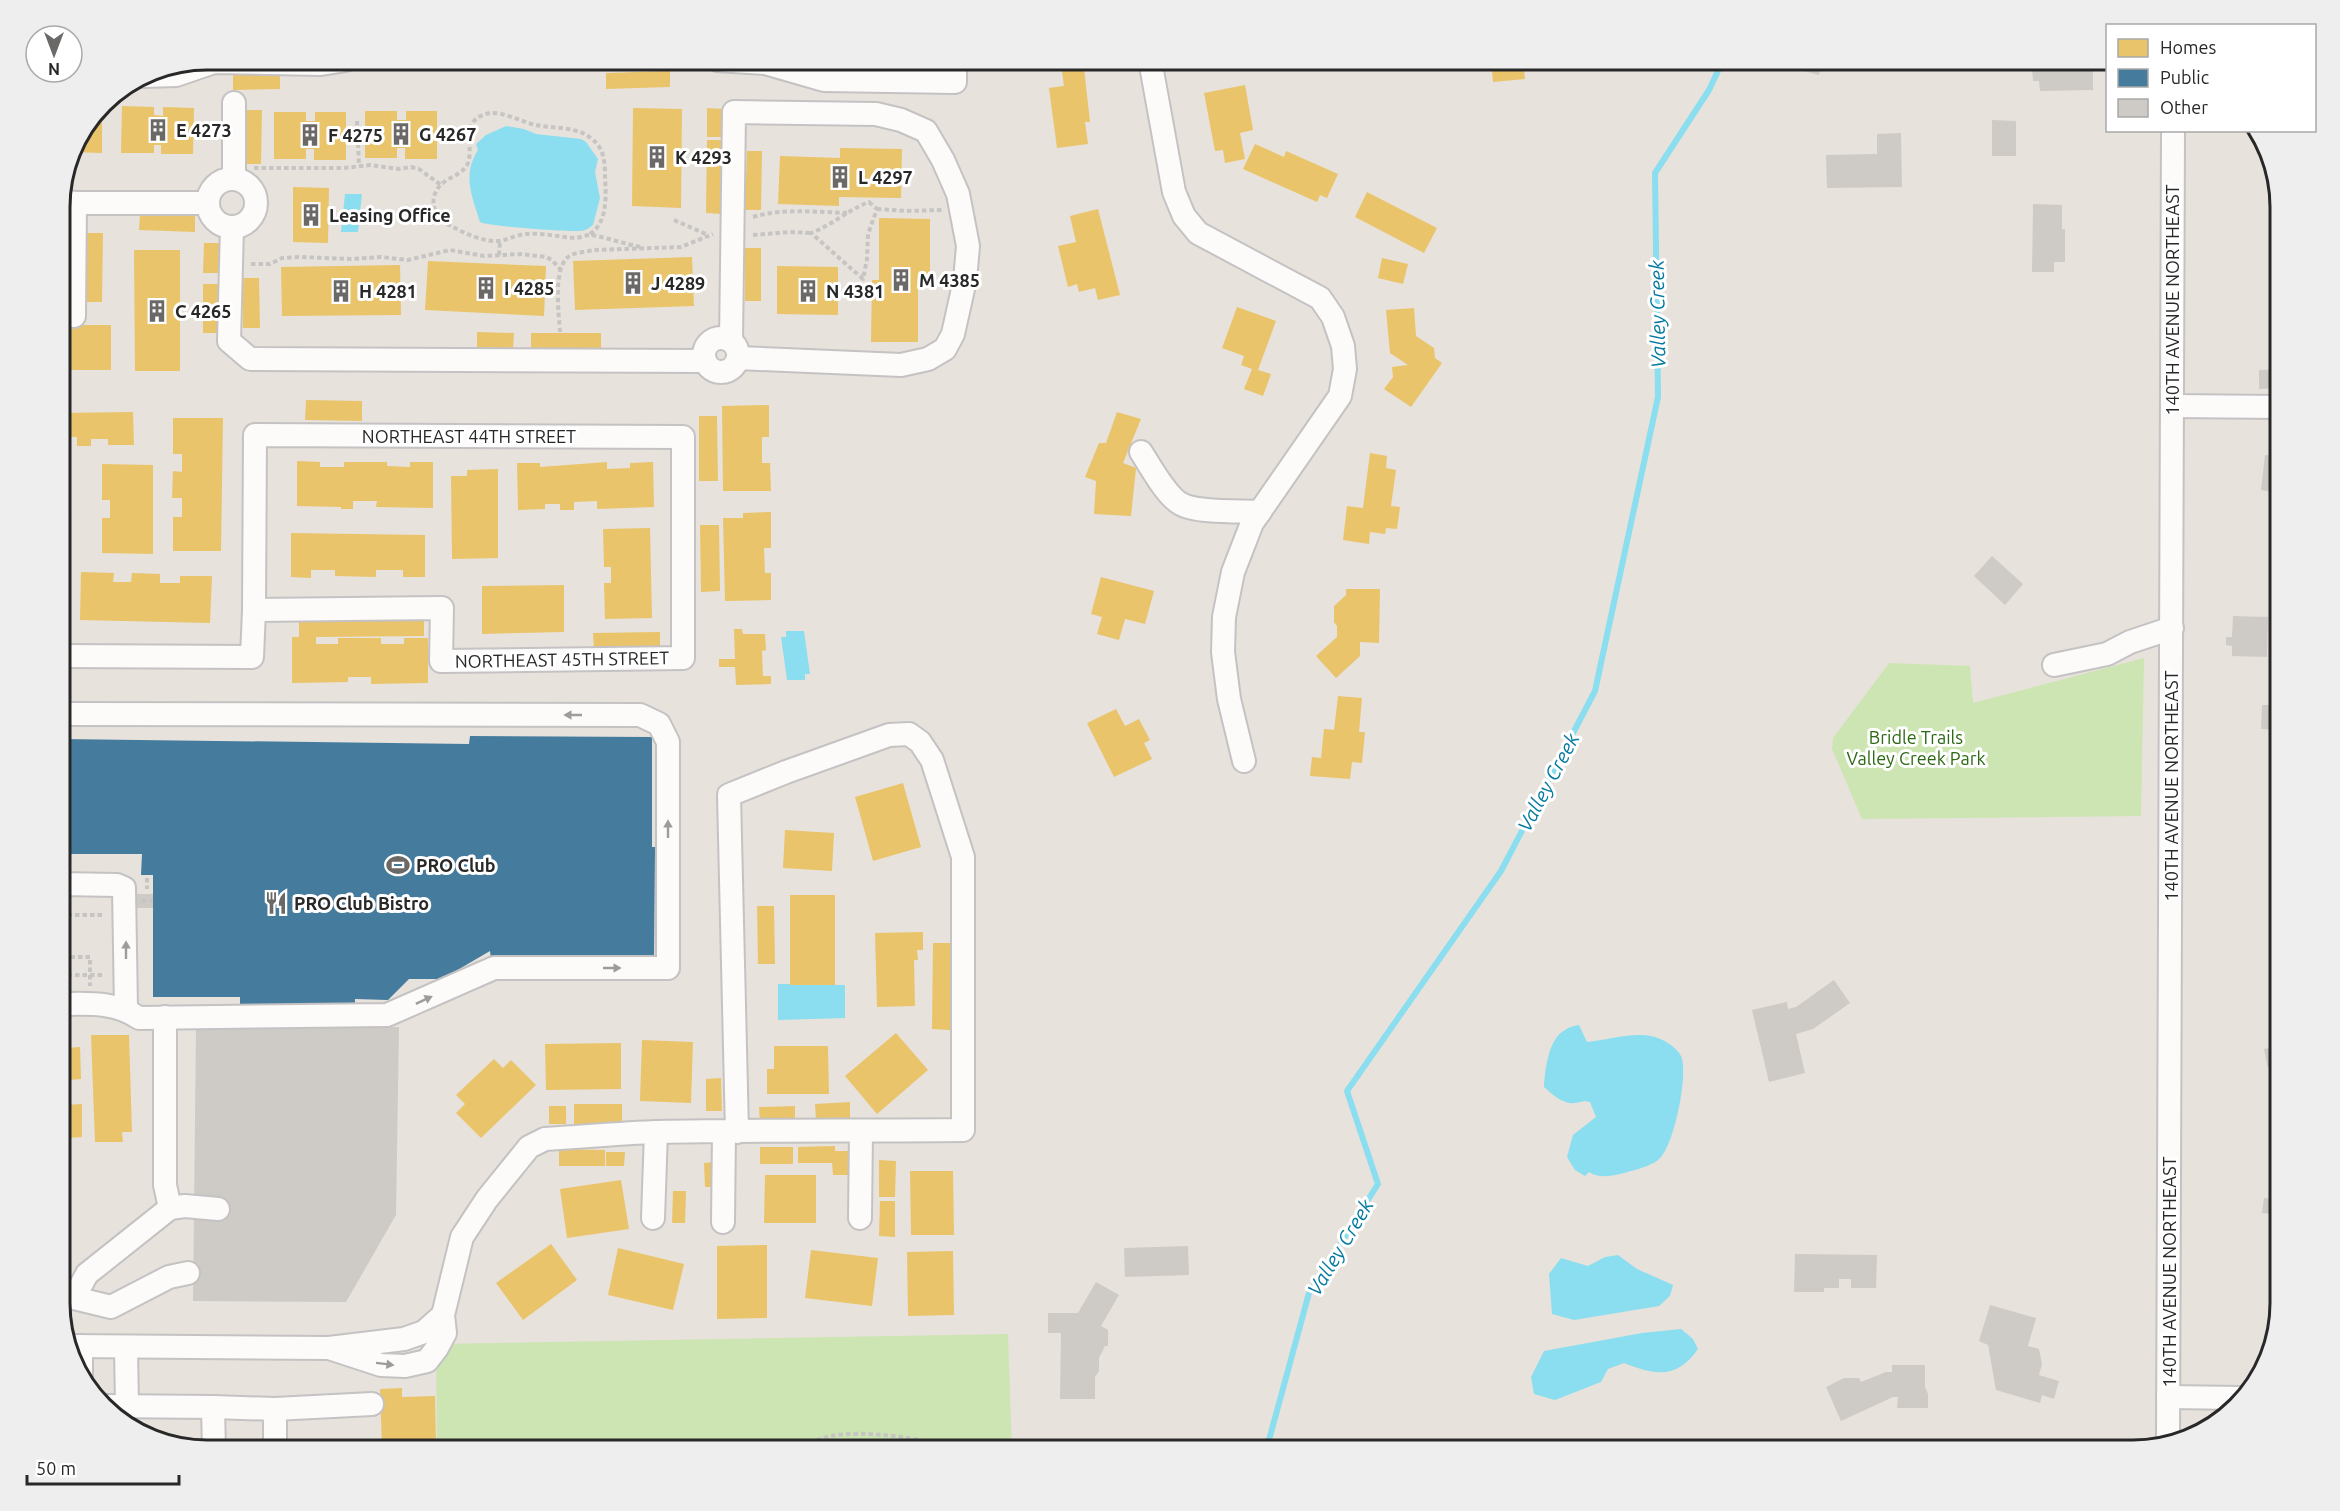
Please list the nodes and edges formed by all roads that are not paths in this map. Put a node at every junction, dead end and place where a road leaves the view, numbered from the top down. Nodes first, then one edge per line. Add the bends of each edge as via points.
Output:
1 (792, 71) edge
2 (955, 71) edge
3 (1152, 71) edge
4 (234, 103) dead end
5 (2173, 132) edge
6 (234, 173) junction
7 (71, 202) edge
8 (208, 203) junction
9 (232, 227) junction
10 (71, 259) edge
11 (74, 316) dead end
12 (735, 350) junction
13 (2172, 406) junction
14 (2270, 407) edge
15 (1141, 453) dead end
16 (1260, 512) junction
17 (254, 610) junction
18 (2172, 628) junction
19 (71, 656) edge
20 (683, 658) joint
21 (2054, 665) dead end
22 (71, 714) edge
23 (1244, 760) dead end
24 (71, 884) edge
25 (71, 1004) edge
26 (126, 1009) junction
27 (165, 1017) junction
28 (861, 1131) junction
29 (656, 1132) junction
30 (730, 1132) junction
31 (170, 1208) junction
32 (218, 1209) dead end
33 (653, 1218) dead end
34 (860, 1218) dead end
35 (723, 1222) dead end
36 (188, 1273) dead end
37 (71, 1292) edge
38 (71, 1298) edge
39 (77, 1346) edge
40 (126, 1347) junction
41 (2168, 1397) junction
42 (2231, 1398) edge
43 (372, 1404) dead end
44 (117, 1406) edge
45 (213, 1407) junction
46 (275, 1409) junction
47 (2168, 1436) edge
48 (214, 1440) edge
49 (275, 1440) edge

1 - 2 street via 824,80
3 - 16 street via 1174,192 1184,216 1198,233 1320,298 1333,317 1343,346 1346,369 1340,396
4 - 6 street
5 - 13 street, 140TH AVENUE NORTHEAST
6 - 8 street via 217,184
6 - 9 street via 252,189 256,204 250,219
7 - 8 street
8 - 9 street via 214,220
9 - 12 street via 229,341 250,358 705,361 706,348 713,340 723,338
10 - 11 street
12 - 12 street via 734,112 876,114 926,131 958,194 968,246 965,280 945,349 928,359 901,365
13 - 14 street
13 - 18 street, 140TH AVENUE NORTHEAST
15 - 16 street via 1179,504 1193,509
16 - 23 street via 1233,572 1224,617 1223,652 1229,699
17 - 19 street via 252,657
17 - 20 street, NORTHEAST 45TH STREET via 442,608 441,661
17 - 20 street, NORTHEAST 44TH STREET via 255,435 683,437
18 - 21 street via 2107,654
18 - 41 street, 140TH AVENUE NORTHEAST
27 -> 22 street via 387,1015 494,968 668,968 668,742 659,724 640,715
26 -> 24 street via 124,888
25 - 26 street
26 - 27 street via 139,1018
27 - 31 street via 165,1185
28 - 30 street
28 - 30 street via 963,1130 963,857 932,760 909,734 889,735 729,795
28 - 34 street
29 - 30 street
29 - 33 street
29 - 40 street via 545,1139 529,1148 462,1237 443,1315 445,1333 427,1360 405,1366 381,1365 329,1348
30 - 35 street
31 - 32 street
31 - 37 street via 87,1274
36 - 38 street via 169,1277 111,1307
39 - 40 street
40 - 44 street
41 - 42 street
41 - 47 street, 140TH AVENUE NORTHEAST
43 - 46 street
44 - 45 street
45 - 46 street
45 - 48 street
46 - 49 street

